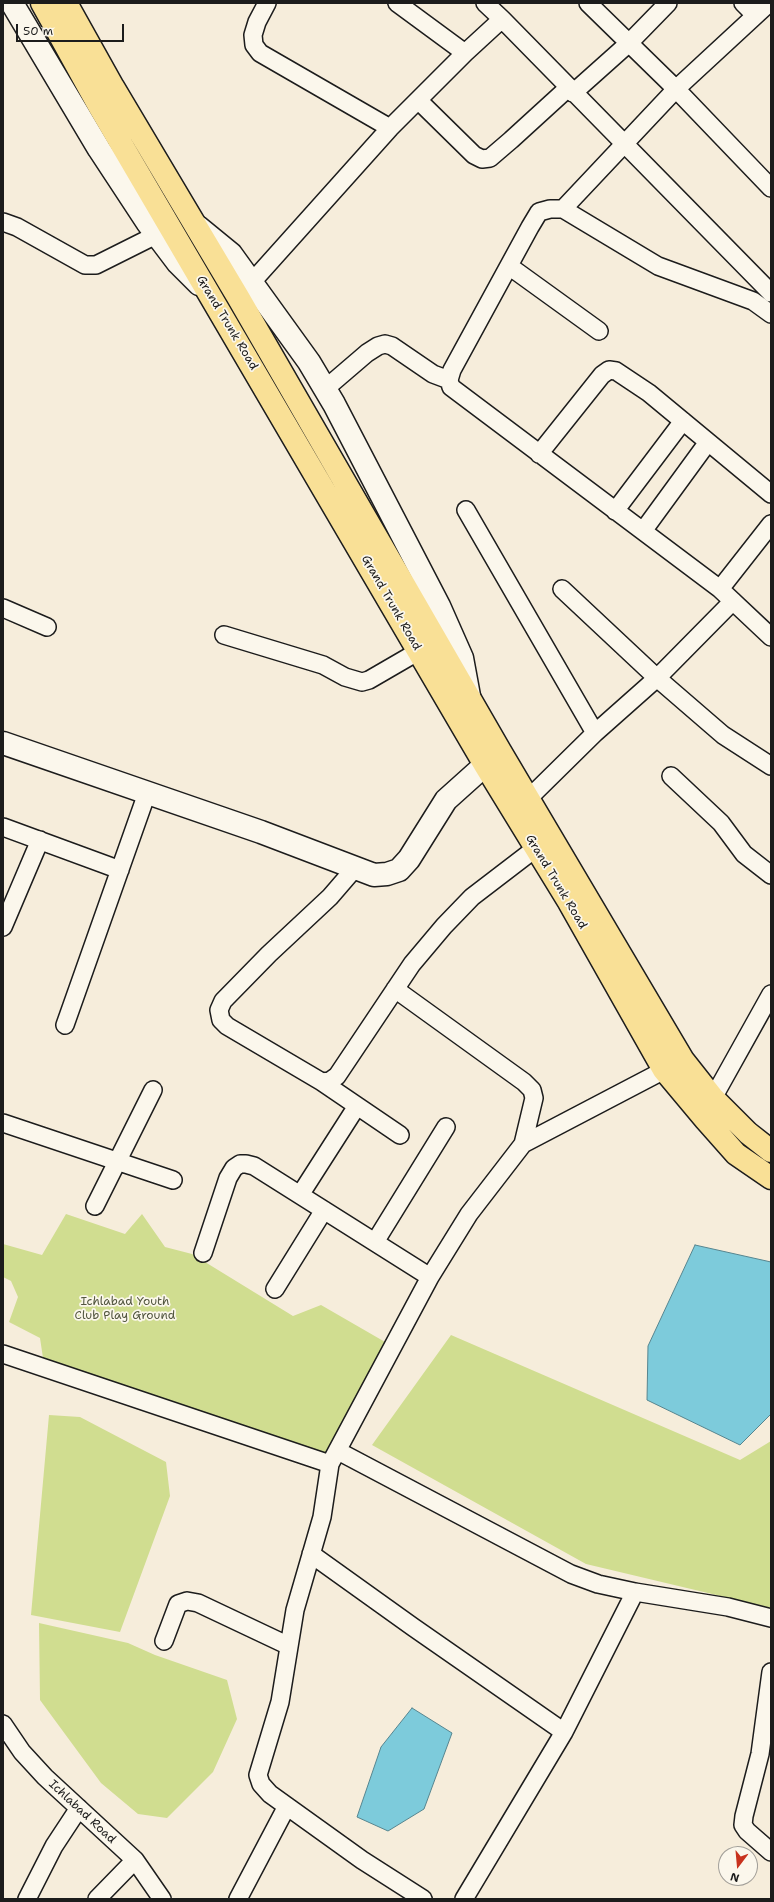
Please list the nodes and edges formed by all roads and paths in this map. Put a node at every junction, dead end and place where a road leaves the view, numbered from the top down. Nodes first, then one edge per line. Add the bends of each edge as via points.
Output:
1 (12, 3) edge
2 (42, 3) edge
3 (66, 3) edge
4 (267, 3) edge
5 (396, 3) edge
6 (485, 3) edge
7 (588, 3) edge
8 (668, 3) edge
9 (743, 3) edge
10 (769, 3) edge
11 (755, 15) junction
12 (502, 19) junction
13 (629, 43) junction
14 (465, 52) junction
15 (676, 89) junction
16 (571, 90) junction
17 (418, 100) junction
18 (390, 128) junction
19 (624, 142) junction
20 (771, 188) edge
21 (563, 209) junction
22 (3, 222) edge
23 (195, 225) junction
24 (156, 234) junction
25 (508, 266) junction
26 (252, 282) junction
27 (771, 293) edge
28 (210, 294) junction
29 (771, 314) edge
30 (599, 331) dead end
31 (449, 380) junction
32 (325, 390) junction
33 (683, 421) junction
34 (708, 442) junction
35 (539, 454) junction
36 (771, 494) edge
37 (466, 510) dead end
38 (615, 511) junction
39 (771, 524) edge
40 (643, 531) junction
41 (562, 589) dead end
42 (720, 589) junction
43 (734, 601) junction
44 (3, 608) edge
45 (47, 627) dead end
46 (224, 635) dead end
47 (771, 637) edge
48 (419, 651) junction
49 (657, 678) junction
50 (470, 698) junction
51 (595, 733) junction
52 (3, 743) edge
53 (485, 765) junction
54 (771, 766) edge
55 (671, 776) dead end
56 (147, 794) junction
57 (529, 798) junction
58 (3, 827) edge
59 (40, 840) junction
60 (536, 848) junction
61 (355, 868) junction
62 (120, 870) junction
63 (771, 875) edge
64 (3, 927) edge
65 (395, 989) junction
66 (771, 994) edge
67 (65, 1025) dead end
68 (674, 1065) junction
69 (322, 1082) junction
70 (153, 1090) dead end
71 (713, 1098) junction
72 (357, 1106) junction
73 (3, 1122) edge
74 (446, 1127) dead end
75 (400, 1135) dead end
76 (523, 1144) junction
77 (771, 1151) edge
78 (117, 1161) junction
79 (771, 1178) edge
80 (173, 1180) dead end
81 (300, 1195) junction
82 (95, 1206) dead end
83 (324, 1210) junction
84 (375, 1242) junction
85 (203, 1252) dead end
86 (430, 1277) junction
87 (275, 1289) dead end
88 (3, 1354) edge
89 (334, 1458) junction
90 (311, 1554) junction
91 (635, 1592) junction
92 (771, 1618) edge
93 (164, 1641) dead end
94 (289, 1646) junction
95 (771, 1672) edge
96 (3, 1724) edge
97 (564, 1732) junction
98 (287, 1806) junction
99 (79, 1808) junction
100 (771, 1852) edge
101 (135, 1860) junction
102 (27, 1899) edge
103 (97, 1899) edge
104 (162, 1899) edge
105 (238, 1899) edge
106 (423, 1899) edge
107 (464, 1899) edge

1 - 24 street via 99,149
2 - 28 highway, Grand Trunk Road via 99,106
3 - 23 highway, Grand Trunk Road
4 - 18 street via 253,35 254,44 260,53
5 - 14 street
6 - 12 street
7 - 13 street
8 - 13 street
9 - 11 street
10 - 11 street
11 - 15 street
12 - 14 street
12 - 16 street
13 - 15 street
13 - 16 street
14 - 17 street
15 - 19 street
15 - 20 street
16 - 17 street via 490,158 474,155
16 - 19 street
17 - 18 street
18 - 26 street
19 - 21 street
19 - 27 street
21 - 25 street via 539,212
21 - 29 street via 658,266 753,301
22 - 24 street via 17,227 85,265 96,265
23 - 26 street via 231,254
23 - 50 highway, Grand Trunk Road
24 - 28 street via 178,263
25 - 30 street
25 - 31 street
26 - 32 street via 309,362
28 - 48 highway, Grand Trunk Road
31 - 32 street via 437,376 392,346 384,344 367,353
31 - 35 street via 451,387
32 - 50 street via 439,606 462,658
33 - 34 street
33 - 35 street via 649,393 616,371 609,370 602,375
33 - 38 street
34 - 36 street
34 - 40 street
35 - 38 street
37 - 51 street
38 - 40 street
39 - 42 street
40 - 42 street
41 - 49 street
42 - 43 street
43 - 47 street
43 - 49 street
44 - 45 street
46 - 48 street via 323,665 345,677 362,682
48 - 53 highway, Grand Trunk Road
49 - 51 street
49 - 54 street via 723,735
50 - 57 highway, Grand Trunk Road
51 - 57 street
52 - 56 street
53 - 60 highway, Grand Trunk Road
53 - 61 street via 446,800 409,859 399,870 374,875
55 - 63 street via 721,823 744,854
56 - 61 street via 261,832
56 - 62 street
57 - 68 highway, Grand Trunk Road
58 - 59 street
59 - 62 street
59 - 64 street
60 - 65 street via 472,897 412,964
60 - 68 highway, Grand Trunk Road
61 - 69 street via 330,897 223,1001 219,1010 220,1020 228,1026
62 - 67 street
65 - 69 street via 337,1076 330,1082
65 - 76 street via 532,1090 534,1098
66 - 71 street
68 - 71 highway, Grand Trunk Road
68 - 76 street
68 - 79 highway, Grand Trunk Road via 705,1120 736,1154
69 - 72 street
70 - 78 street
71 - 77 highway, Grand Trunk Road via 748,1133
72 - 75 street
72 - 81 street
73 - 78 street
74 - 84 street
76 - 86 street via 469,1214
78 - 80 street
78 - 82 street
81 - 83 street
81 - 85 street via 254,1166 240,1164 228,1178
83 - 84 street
83 - 87 street
84 - 86 street
86 - 89 street
88 - 89 street
89 - 90 street via 322,1517
89 - 91 street via 570,1574 598,1584
90 - 94 street via 295,1610
90 - 97 street
91 - 92 street via 728,1607
91 - 97 street
93 - 94 street via 178,1604 187,1601 198,1603
94 - 98 street via 280,1702 258,1775 261,1784 270,1794
95 - 100 street via 760,1754 743,1825
96 - 99 street, Ichlabad Road via 22,1752 44,1777
97 - 107 street
98 - 105 street
98 - 106 street via 362,1860
99 - 101 street, Ichlabad Road
99 - 102 street via 54,1846
101 - 103 street
101 - 104 street, Ichlabad Road

